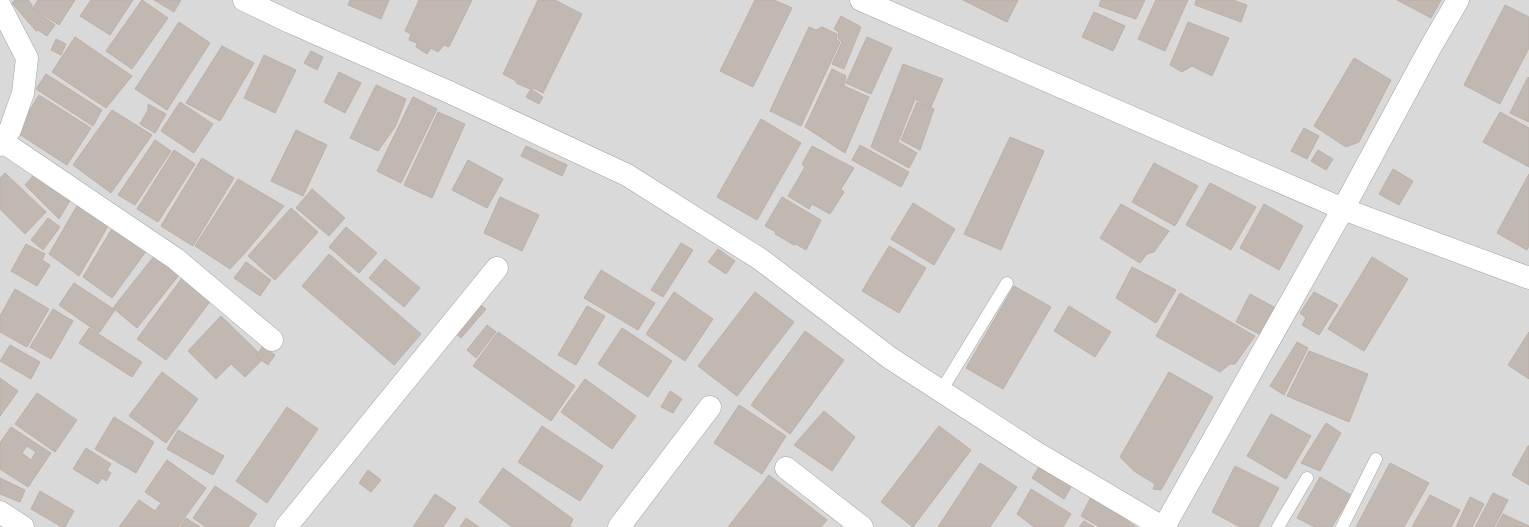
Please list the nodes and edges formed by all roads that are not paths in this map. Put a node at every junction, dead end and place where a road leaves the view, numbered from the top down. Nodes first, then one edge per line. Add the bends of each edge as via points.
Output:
1 (244, 0) edge
2 (861, 0) edge
3 (1458, 0) edge
4 (0, 6) edge
5 (2, 144) edge
6 (1343, 209) junction
7 (497, 268) dead end
8 (1529, 278) edge
9 (1007, 283) dead end
10 (272, 340) dead end
11 (941, 391) junction
12 (710, 407) dead end
13 (1376, 459) dead end
14 (786, 468) dead end
15 (1307, 478) dead end
16 (0, 512) edge
17 (23, 527) edge
18 (286, 527) edge
19 (619, 527) edge
20 (862, 527) edge
21 (1163, 527) edge
22 (1278, 527) edge
23 (1342, 527) edge

1 - 11 street via 627,174 760,259 890,358
2 - 6 street
3 - 6 street
4 - 5 street via 27,58 23,92 10,130
5 - 10 street via 176,259
6 - 8 street
6 - 21 street
7 - 18 street
9 - 11 lane
11 - 21 street via 1035,452
12 - 19 street
13 - 23 lane
14 - 20 street
15 - 22 lane
16 - 17 street

